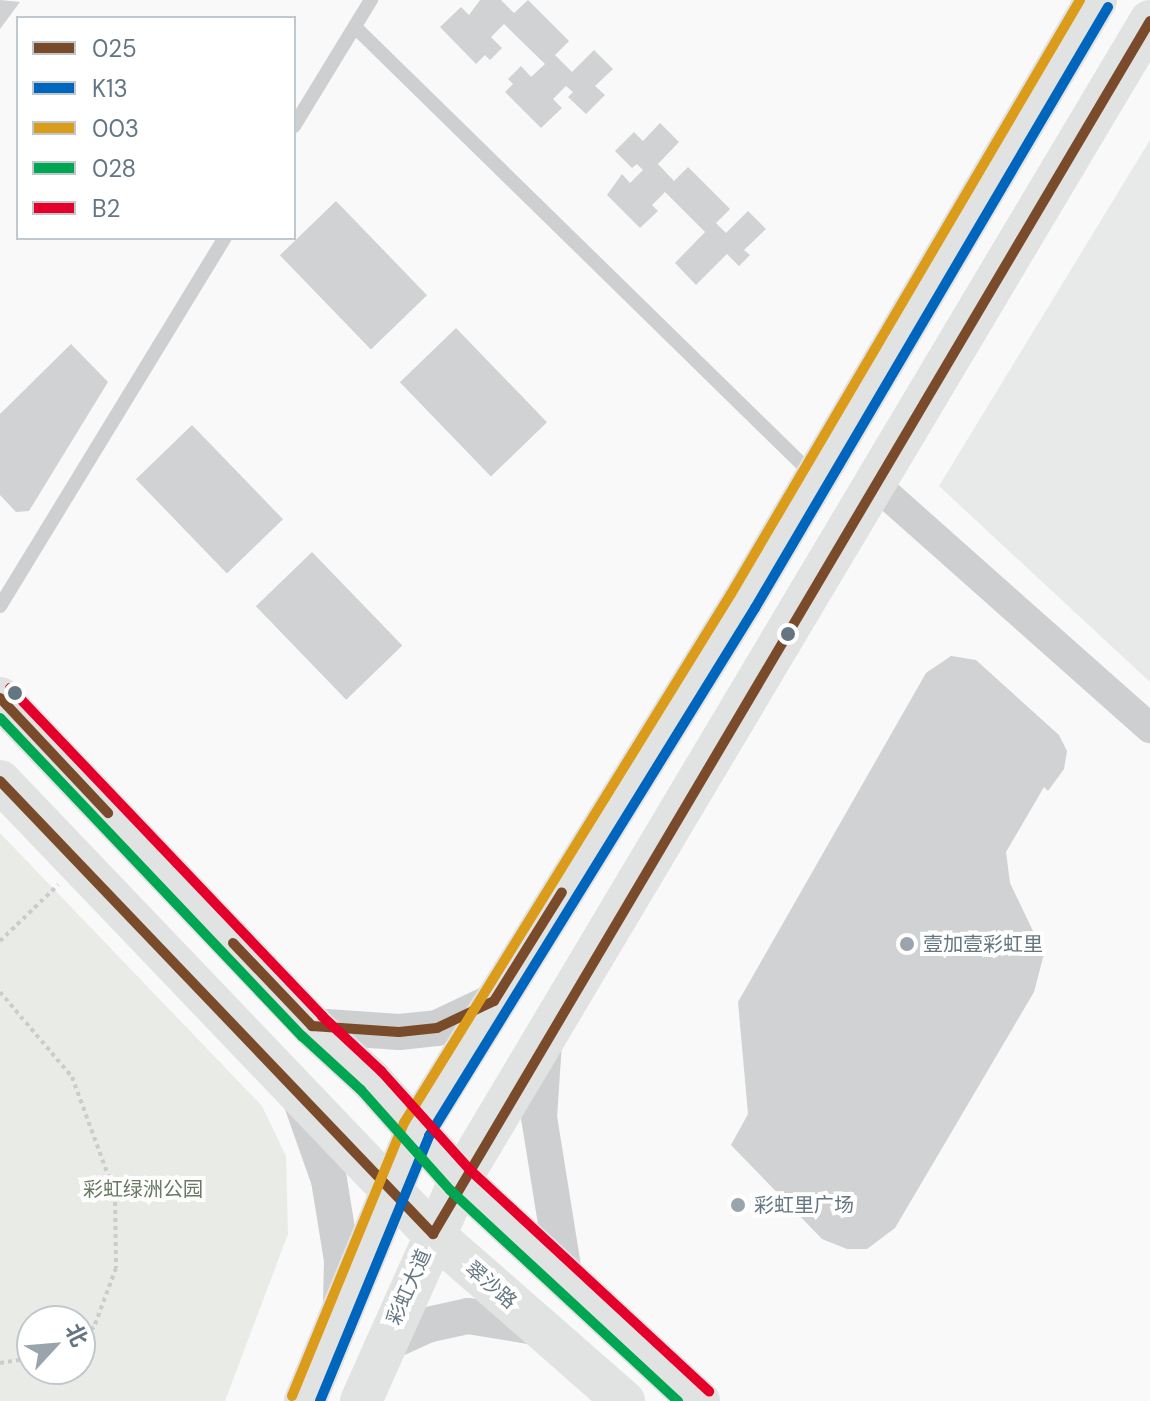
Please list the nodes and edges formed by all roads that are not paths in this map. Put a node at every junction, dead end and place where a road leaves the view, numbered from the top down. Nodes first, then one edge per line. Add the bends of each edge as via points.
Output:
1 (371, 0) edge
2 (1096, 0) edge
3 (1150, 21) edge
4 (355, 27) junction
5 (296, 123) edge
6 (224, 240) edge
7 (814, 477) junction
8 (875, 484) junction
9 (0, 606) edge
10 (0, 698) edge
11 (1150, 728) edge
12 (0, 781) edge
13 (494, 1001) junction
14 (312, 1026) junction
15 (544, 1042) junction
16 (297, 1090) junction
17 (416, 1130) junction
18 (460, 1180) junction
19 (390, 1191) junction
20 (433, 1234) junction
21 (564, 1273) junction
22 (341, 1312) junction
23 (541, 1328) junction
24 (383, 1345) junction
25 (305, 1401) edge
26 (361, 1401) edge
27 (624, 1401) edge
28 (699, 1401) edge

1 - 4 lane
2 - 7 main road
3 - 8 main road, 彩虹大道
4 - 5 lane
4 - 7 lane
6 - 9 lane
7 - 13 main road via 743,601
8 - 11 street
8 - 15 main road, 彩虹大道
10 - 14 main road
12 - 16 main road, 翠沙路
13 - 14 street via 437,1028 399,1032
13 - 17 main road
14 - 17 main road
15 - 18 main road, 彩虹大道
15 - 21 street via 539,1117
16 - 19 main road, 翠沙路
16 - 22 street via 329,1180 342,1260
17 - 18 main road
17 - 19 main road
18 - 20 main road, 彩虹大道
18 - 21 main road
19 - 20 main road, 翠沙路
19 - 22 main road
20 - 23 main road, 翠沙路
20 - 24 main road, 彩虹大道
21 - 28 main road
22 - 25 main road
23 - 24 street via 468,1316 427,1325
23 - 27 main road, 翠沙路
24 - 26 main road, 彩虹大道

